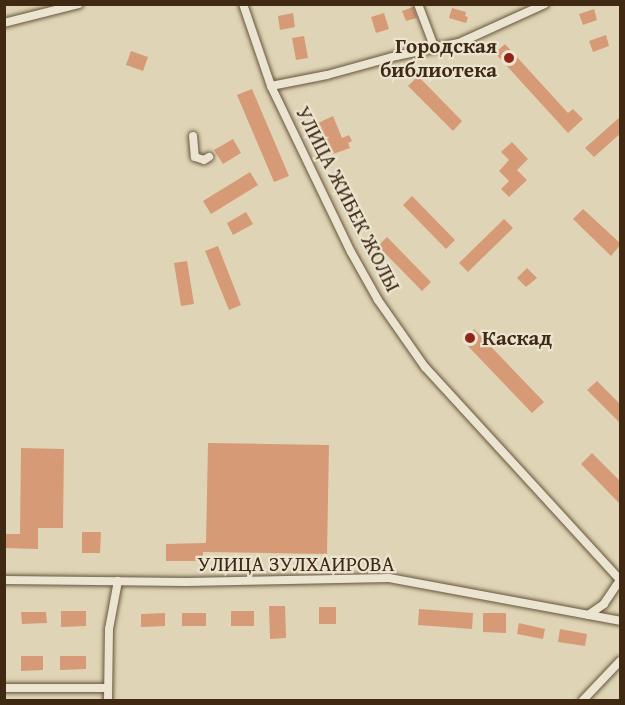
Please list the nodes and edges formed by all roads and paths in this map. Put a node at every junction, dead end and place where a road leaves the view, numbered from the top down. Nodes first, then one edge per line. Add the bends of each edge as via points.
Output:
1 (79, 4) edge
2 (243, 4) edge
3 (418, 4) edge
4 (545, 4) edge
5 (67, 6) edge
6 (533, 7) edge
7 (4, 23) edge
8 (435, 49) junction
9 (271, 86) junction
10 (194, 136) dead end
11 (209, 157) dead end
12 (4, 580) edge
13 (621, 580) edge
14 (118, 581) junction
15 (588, 615) junction
16 (621, 621) edge
17 (621, 661) edge
18 (4, 688) edge
19 (108, 688) junction
20 (108, 700) edge
21 (583, 700) edge

1 - 5 street
2 - 9 street, УЛИЦА ЖИБЕК ЖОЛЫ
3 - 8 street
4 - 6 street
5 - 7 street
6 - 8 street via 471,39
8 - 9 street
9 - 13 street, УЛИЦА ЖИБЕК ЖОЛЫ via 351,252 378,300 425,368
10 - 11 street via 195,157
12 - 14 street, УЛИЦА ЗУЛХАИРОВА
13 - 15 street via 604,604
14 - 15 street, УЛИЦА ЗУЛХАИРОВА via 389,578
14 - 19 street via 109,629
15 - 16 street, УЛИЦА ЗУЛХАИРОВА
17 - 21 street
18 - 19 street
19 - 20 street

